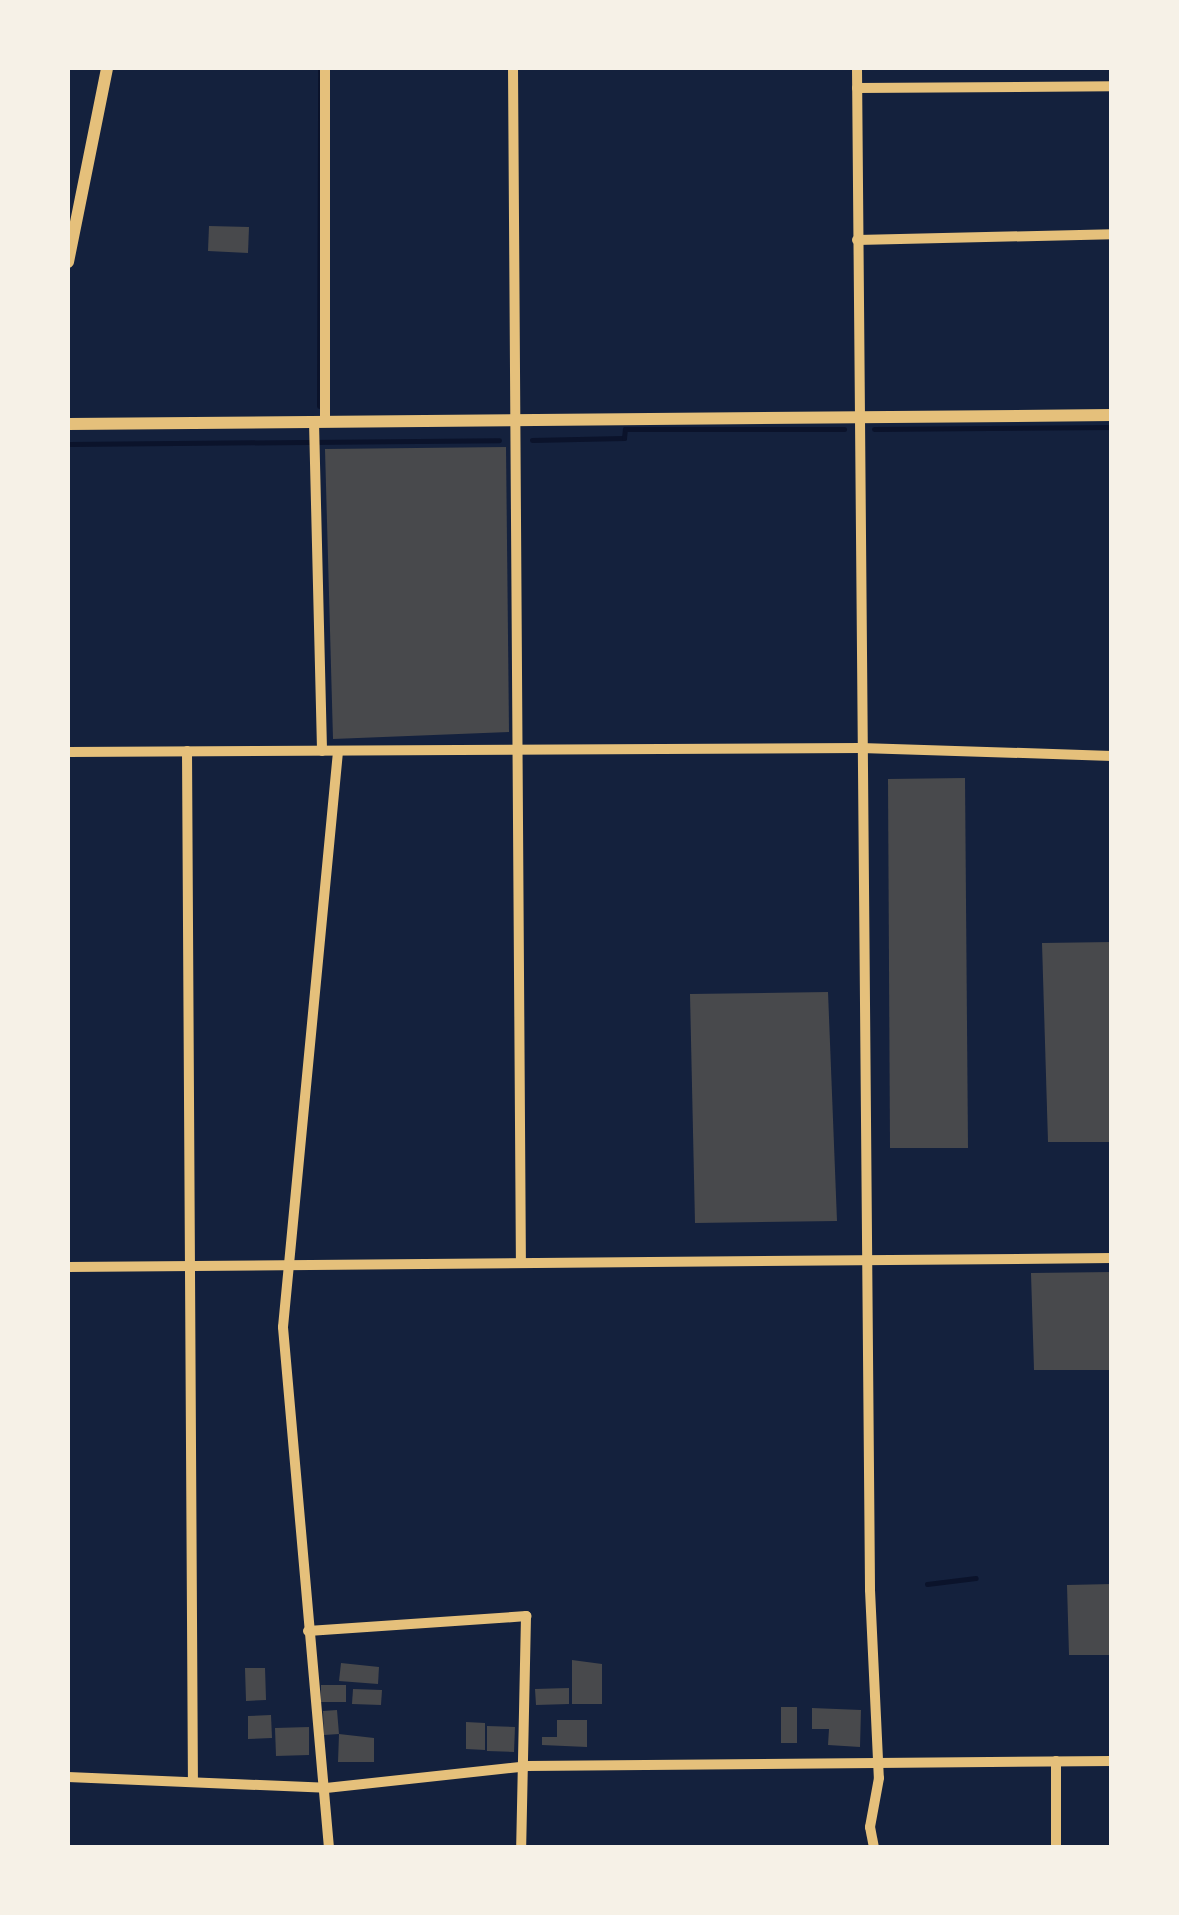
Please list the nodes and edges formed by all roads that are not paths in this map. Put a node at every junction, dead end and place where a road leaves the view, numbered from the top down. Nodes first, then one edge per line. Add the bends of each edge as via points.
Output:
1 (107, 68) edge
2 (325, 68) edge
3 (514, 68) edge
4 (857, 68) edge
5 (1112, 86) edge
6 (857, 88) junction
7 (74, 202) edge
8 (1112, 234) edge
9 (857, 240) junction
10 (68, 262) edge
11 (1112, 415) edge
12 (858, 416) junction
13 (516, 421) junction
14 (320, 422) junction
15 (68, 424) edge
16 (861, 748) junction
17 (516, 749) junction
18 (187, 750) junction
19 (322, 751) junction
20 (68, 752) edge
21 (338, 752) junction
22 (1112, 756) edge
23 (1112, 1258) edge
24 (866, 1261) junction
25 (522, 1263) junction
26 (288, 1264) junction
27 (189, 1265) junction
28 (68, 1266) edge
29 (308, 1630) junction
30 (873, 1760) junction
31 (1056, 1761) junction
32 (1112, 1761) edge
33 (527, 1766) junction
34 (68, 1777) edge
35 (193, 1782) junction
36 (326, 1788) junction
37 (329, 1848) edge
38 (522, 1848) edge
39 (874, 1848) edge
40 (1056, 1848) edge

1 - 7 street
2 - 14 street
3 - 13 street
4 - 6 street
5 - 6 street
6 - 9 street
7 - 10 street
8 - 9 street
9 - 12 street
11 - 12 street
12 - 13 street
12 - 16 street
13 - 14 street
13 - 17 street
14 - 15 street
14 - 19 street via 315,443
16 - 17 street
16 - 22 street
16 - 24 street
17 - 21 street
17 - 25 street
18 - 19 street
18 - 20 street
18 - 27 street
19 - 21 street
21 - 26 street
23 - 24 street
24 - 25 street
24 - 30 street
25 - 26 street
26 - 27 street
26 - 29 street via 283,1327
27 - 28 street
27 - 35 street
29 - 33 street via 430,1628 526,1616
29 - 36 street
30 - 31 street
30 - 33 street
30 - 39 street via 879,1778
31 - 32 street
31 - 40 street
33 - 36 street
33 - 38 street
34 - 35 street
35 - 36 street
36 - 37 street

